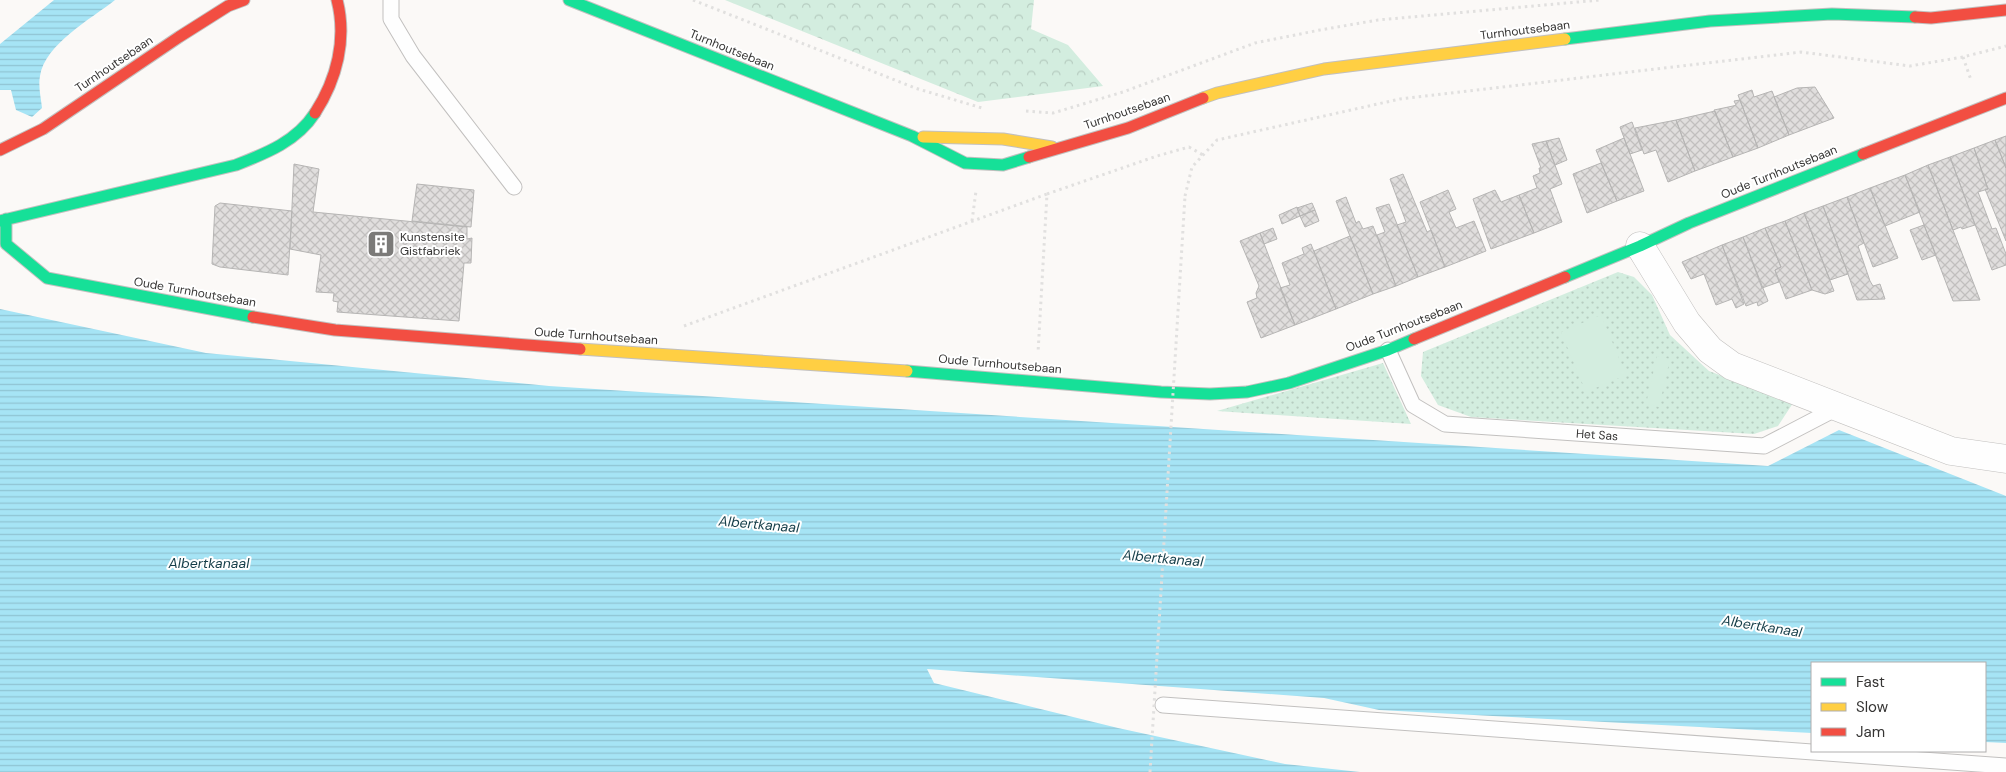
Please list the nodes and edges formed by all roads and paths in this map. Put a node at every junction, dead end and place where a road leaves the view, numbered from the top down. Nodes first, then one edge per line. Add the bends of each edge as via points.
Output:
1 (244, 0) edge
2 (337, 0) edge
3 (391, 0) edge
4 (569, 0) edge
5 (693, 0) edge
6 (1600, 0) edge
7 (2006, 10) edge
8 (2006, 46) edge
9 (2006, 98) edge
10 (983, 108) dead end
11 (1018, 111) dead end
12 (912, 136) junction
13 (1058, 148) junction
14 (0, 150) edge
15 (1203, 155) junction
16 (514, 187) dead end
17 (1047, 194) junction
18 (3, 220) edge
19 (1640, 246) junction
20 (682, 327) dead end
21 (1388, 350) junction
22 (1036, 381) junction
23 (1837, 408) junction
24 (2006, 460) edge
25 (1163, 705) dead end
26 (1811, 752) edge
27 (1813, 752) edge
28 (2006, 766) edge
29 (1150, 772) edge

1 - 14 street, Turnhoutsebaan via 211,16 43,129
2 - 18 street via 342,37 334,73 315,114 303,129 284,143 236,165
3 - 16 lane via 391,19 413,56
4 - 12 street, Turnhoutsebaan
5 - 10 path via 915,88
6 - 11 path via 1378,20 1320,30 1255,43 1116,94 1053,113
7 - 13 street, Turnhoutsebaan via 1931,18 1832,14 1710,21 1324,69 1217,93 1128,128
8 - 15 path via 1910,66 1801,52 1400,99 1217,140
9 - 19 street, Oude Turnhoutsebaan via 1689,223
12 - 13 street, Turnhoutsebaan via 1003,139
12 - 13 street, Turnhoutsebaan via 965,163 1003,165
15 - 17 path via 1189,147
15 - 29 path, bridge via 1192,167 1185,196
17 - 20 path
17 - 22 path
18 - 22 street, Oude Turnhoutsebaan via 6,244 47,278 315,327 472,342
19 - 21 street, Oude Turnhoutsebaan
19 - 23 street via 1687,323 1710,350 1732,366
21 - 22 street, Oude Turnhoutsebaan via 1288,383 1247,392 1161,392
21 - 23 lane, Het Sas via 1413,405 1445,424 1764,446
23 - 24 street via 1951,450
25 - 26 lane
27 - 28 lane

